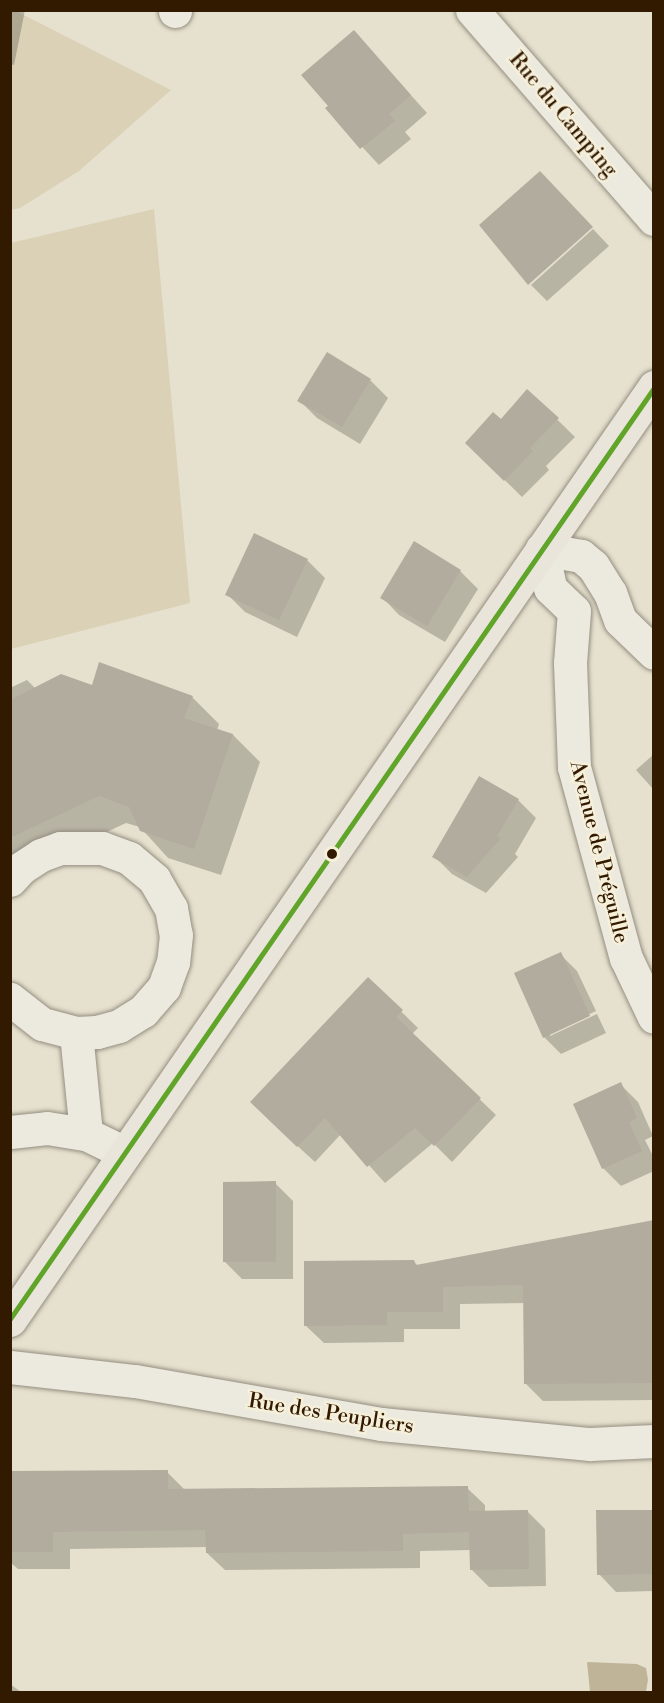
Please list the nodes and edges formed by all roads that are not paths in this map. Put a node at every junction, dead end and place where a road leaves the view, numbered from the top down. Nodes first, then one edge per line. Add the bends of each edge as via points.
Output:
1 (472, 10) edge
2 (654, 219) edge
3 (654, 387) edge
4 (542, 549) junction
5 (574, 611) junction
6 (620, 620) junction
7 (654, 653) edge
8 (10, 880) edge
9 (10, 999) edge
10 (654, 1017) edge
11 (76, 1033) junction
12 (10, 1132) edge
13 (86, 1134) junction
14 (125, 1153) junction
15 (10, 1320) edge
16 (10, 1367) edge
17 (654, 1442) edge

1 - 2 street, Rue du Camping
3 - 4 main road
4 - 5 street via 550,588
4 - 6 street via 581,556 593,566 610,593
4 - 14 main road
5 - 6 street
5 - 10 street, Avenue de Préguille via 570,663 574,767 627,958
6 - 7 street
8 - 11 street via 41,855 60,848 102,848 129,858 154,879 171,908 176,935 164,987 143,1011 119,1026
9 - 11 street via 42,1024
11 - 13 street
12 - 13 street via 47,1128
13 - 14 street
14 - 15 main road
16 - 17 street, Rue des Peupliers via 135,1382 381,1424 590,1444

